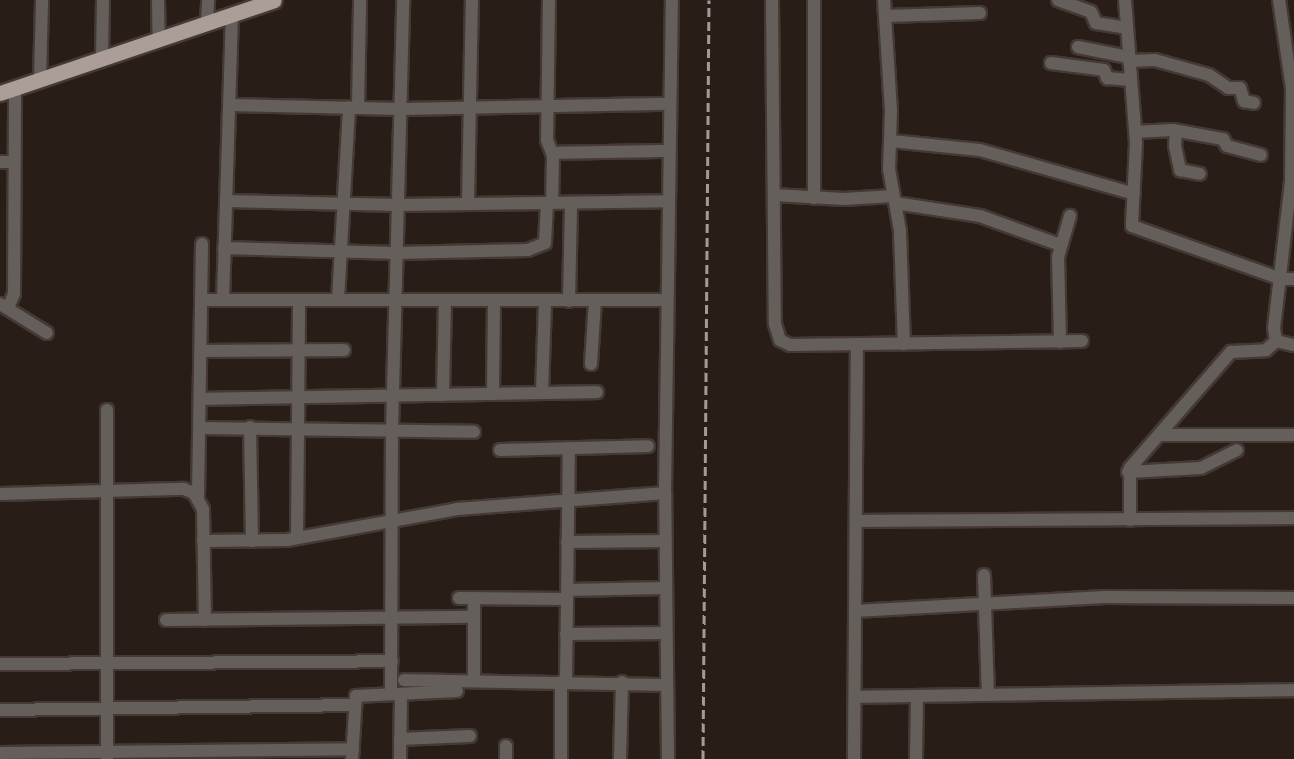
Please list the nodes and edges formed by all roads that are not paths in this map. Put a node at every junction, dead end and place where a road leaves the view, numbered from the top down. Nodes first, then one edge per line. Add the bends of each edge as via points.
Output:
1 (42, 0) edge
2 (103, 0) edge
3 (158, 0) edge
4 (208, 0) edge
5 (273, 0) edge
6 (360, 0) edge
7 (402, 0) edge
8 (472, 0) edge
9 (549, 0) edge
10 (672, 0) edge
11 (772, 0) edge
12 (814, 0) edge
13 (884, 0) edge
14 (1058, 0) edge
15 (1125, 0) edge
16 (1279, 0) edge
17 (254, 3) edge
18 (980, 13) dead end
19 (232, 14) junction
20 (885, 16) junction
21 (207, 22) junction
22 (1127, 28) junction
23 (159, 39) junction
24 (1099, 45) junction
25 (1078, 47) dead end
26 (102, 57) junction
27 (1128, 59) junction
28 (1051, 63) dead end
29 (1093, 68) junction
30 (40, 79) junction
31 (1130, 80) junction
32 (1293, 89) edge
33 (7, 90) edge
34 (1254, 103) dead end
35 (670, 104) junction
36 (230, 105) junction
37 (547, 105) junction
38 (468, 107) junction
39 (353, 108) junction
40 (402, 109) junction
41 (1176, 131) junction
42 (1135, 132) junction
43 (891, 141) junction
44 (669, 151) junction
45 (552, 153) junction
46 (1261, 154) dead end
47 (0, 162) edge
48 (14, 162) junction
49 (1200, 174) dead end
50 (1134, 194) junction
51 (774, 195) junction
52 (814, 198) junction
53 (894, 200) junction
54 (226, 201) junction
55 (668, 201) junction
56 (344, 203) junction
57 (549, 203) junction
58 (571, 203) junction
59 (468, 204) junction
60 (398, 205) junction
61 (1070, 216) dead end
62 (202, 244) dead end
63 (1060, 245) junction
64 (224, 248) junction
65 (340, 252) junction
66 (396, 253) junction
67 (1288, 279) edge
68 (201, 300) junction
69 (223, 300) junction
70 (298, 300) junction
71 (338, 300) junction
72 (394, 300) junction
73 (666, 300) junction
74 (569, 301) junction
75 (595, 301) junction
76 (445, 302) junction
77 (494, 302) junction
78 (545, 302) junction
79 (4, 306) edge
80 (47, 333) dead end
81 (1082, 341) dead end
82 (1276, 341) junction
83 (1060, 342) junction
84 (857, 344) junction
85 (904, 344) junction
86 (1294, 345) edge
87 (298, 350) junction
88 (344, 350) dead end
89 (202, 351) junction
90 (591, 364) dead end
91 (597, 392) dead end
92 (542, 393) junction
93 (493, 394) junction
94 (443, 395) junction
95 (392, 396) junction
96 (298, 398) junction
97 (200, 399) junction
98 (106, 410) dead end
99 (250, 427) junction
100 (200, 428) junction
101 (298, 430) junction
102 (392, 430) junction
103 (474, 432) dead end
104 (1159, 435) junction
105 (1294, 435) edge
106 (648, 446) dead end
107 (569, 448) junction
108 (500, 450) dead end
109 (1237, 450) dead end
110 (1128, 472) junction
111 (105, 492) junction
112 (665, 493) junction
113 (0, 494) edge
114 (198, 497) junction
115 (567, 498) junction
116 (1294, 518) edge
117 (1130, 519) junction
118 (857, 521) junction
119 (394, 522) junction
120 (297, 538) junction
121 (203, 541) junction
122 (252, 541) junction
123 (567, 542) junction
124 (665, 542) junction
125 (984, 575) dead end
126 (665, 588) junction
127 (567, 595) junction
128 (459, 598) dead end
129 (474, 598) junction
130 (1294, 598) edge
131 (987, 606) junction
132 (855, 611) junction
133 (474, 617) junction
134 (393, 618) junction
135 (166, 620) dead end
136 (205, 620) junction
137 (665, 633) junction
138 (566, 634) junction
139 (392, 660) junction
140 (105, 663) junction
141 (0, 664) edge
142 (404, 680) dead end
143 (474, 681) junction
144 (563, 682) junction
145 (622, 682) junction
146 (665, 685) junction
147 (1294, 690) edge
148 (458, 691) dead end
149 (396, 694) junction
150 (988, 695) junction
151 (917, 696) junction
152 (855, 697) junction
153 (354, 705) junction
154 (105, 709) junction
155 (0, 710) edge
156 (470, 736) dead end
157 (400, 739) junction
158 (506, 746) dead end
159 (0, 753) edge
160 (352, 754) edge
161 (107, 756) edge
162 (400, 759) edge
163 (506, 759) edge
164 (561, 759) edge
165 (620, 759) edge
166 (668, 759) edge
167 (854, 759) edge
168 (916, 759) edge

1 - 30 street
2 - 26 street
3 - 23 street
4 - 21 street
5 - 17 main road
6 - 39 street
7 - 40 street
8 - 38 street
9 - 37 street
10 - 35 street
11 - 51 street
12 - 52 street
13 - 20 street
14 - 22 street via 1091,12 1096,22
15 - 22 street
16 - 32 street
17 - 19 main road
18 - 20 street
19 - 21 main road
19 - 36 street
20 - 43 street
21 - 23 main road
22 - 27 street
23 - 26 main road
24 - 25 street
24 - 27 street
24 - 29 street
26 - 30 main road
27 - 31 street
27 - 34 street via 1155,60 1209,75 1228,88 1240,88 1244,101
28 - 29 street
29 - 31 street via 1105,70 1107,78
30 - 33 main road
31 - 42 street
32 - 67 street
33 - 48 street
35 - 37 street
35 - 44 street
36 - 39 street
36 - 54 street
37 - 38 street
37 - 45 street via 547,140
38 - 40 street
38 - 59 street
39 - 40 street
39 - 56 street
40 - 60 street
41 - 42 street
41 - 46 street via 1224,139 1227,146
41 - 49 street via 1180,170
42 - 50 street
43 - 50 street via 980,150
43 - 53 street
44 - 45 street
44 - 55 street
45 - 57 street
47 - 48 street
48 - 79 street via 14,294
50 - 67 street via 1130,219 1139,231
51 - 52 street
51 - 84 street via 777,337 790,345
52 - 53 street
53 - 63 street via 1001,221
53 - 85 street via 902,246
54 - 56 street
54 - 64 street
55 - 58 street
55 - 73 street
56 - 60 street
56 - 65 street
57 - 58 street
57 - 59 street
57 - 66 street via 545,243 538,249
58 - 74 street
59 - 60 street
60 - 66 street
61 - 63 street
62 - 68 street
63 - 83 street
64 - 65 street
64 - 69 street
65 - 66 street
65 - 71 street
66 - 72 street
67 - 82 street via 1274,328
68 - 69 street
68 - 89 street
69 - 70 street
70 - 71 street
70 - 87 street
71 - 72 street
72 - 76 street
72 - 95 street
73 - 75 street
73 - 112 street
74 - 75 street
74 - 78 street
75 - 90 street
76 - 77 street
76 - 94 street
77 - 78 street
77 - 93 street
78 - 92 street
79 - 80 street
81 - 83 street
82 - 86 street
82 - 104 street via 1266,350 1231,352
83 - 85 street
84 - 85 street
84 - 118 street
87 - 88 street
87 - 89 street
87 - 96 street
89 - 97 street
91 - 92 street
92 - 93 street
93 - 94 street
94 - 95 street
95 - 96 street
95 - 102 street
96 - 97 street
96 - 101 street
97 - 100 street
98 - 111 street
99 - 100 street
99 - 101 street
99 - 122 street
100 - 114 street
101 - 102 street
101 - 120 street
102 - 103 street
102 - 119 street
104 - 105 street
104 - 110 street
106 - 107 street
107 - 108 street
107 - 115 street
109 - 110 street via 1202,468
110 - 117 street
111 - 113 street
111 - 114 street via 184,489
111 - 140 street
112 - 115 street
112 - 124 street
114 - 121 street via 203,509
115 - 119 street via 457,509
115 - 123 street
116 - 117 street
117 - 118 street
118 - 132 street
119 - 120 street
119 - 134 street
120 - 122 street
121 - 122 street
121 - 136 street
123 - 124 street
123 - 127 street
124 - 126 street
125 - 131 street
126 - 127 street
126 - 137 street
127 - 129 street
127 - 138 street
128 - 129 street
129 - 133 street
130 - 131 street via 1105,597
131 - 132 street
131 - 150 street
132 - 152 street
133 - 134 street
133 - 143 street
134 - 136 street
134 - 139 street
135 - 136 street
137 - 138 street
137 - 146 street
138 - 144 street
139 - 140 street
139 - 149 street
140 - 141 street
140 - 154 street
142 - 143 street
143 - 144 street
144 - 145 street
144 - 164 street
145 - 146 street
145 - 165 street
146 - 166 street
147 - 150 street
148 - 149 street
149 - 153 street via 358,696
149 - 157 street
150 - 151 street
151 - 152 street
151 - 168 street
152 - 167 street
153 - 154 street
153 - 160 street
154 - 155 street
154 - 161 street
156 - 157 street
157 - 162 street
158 - 163 street
159 - 161 street
160 - 161 street

